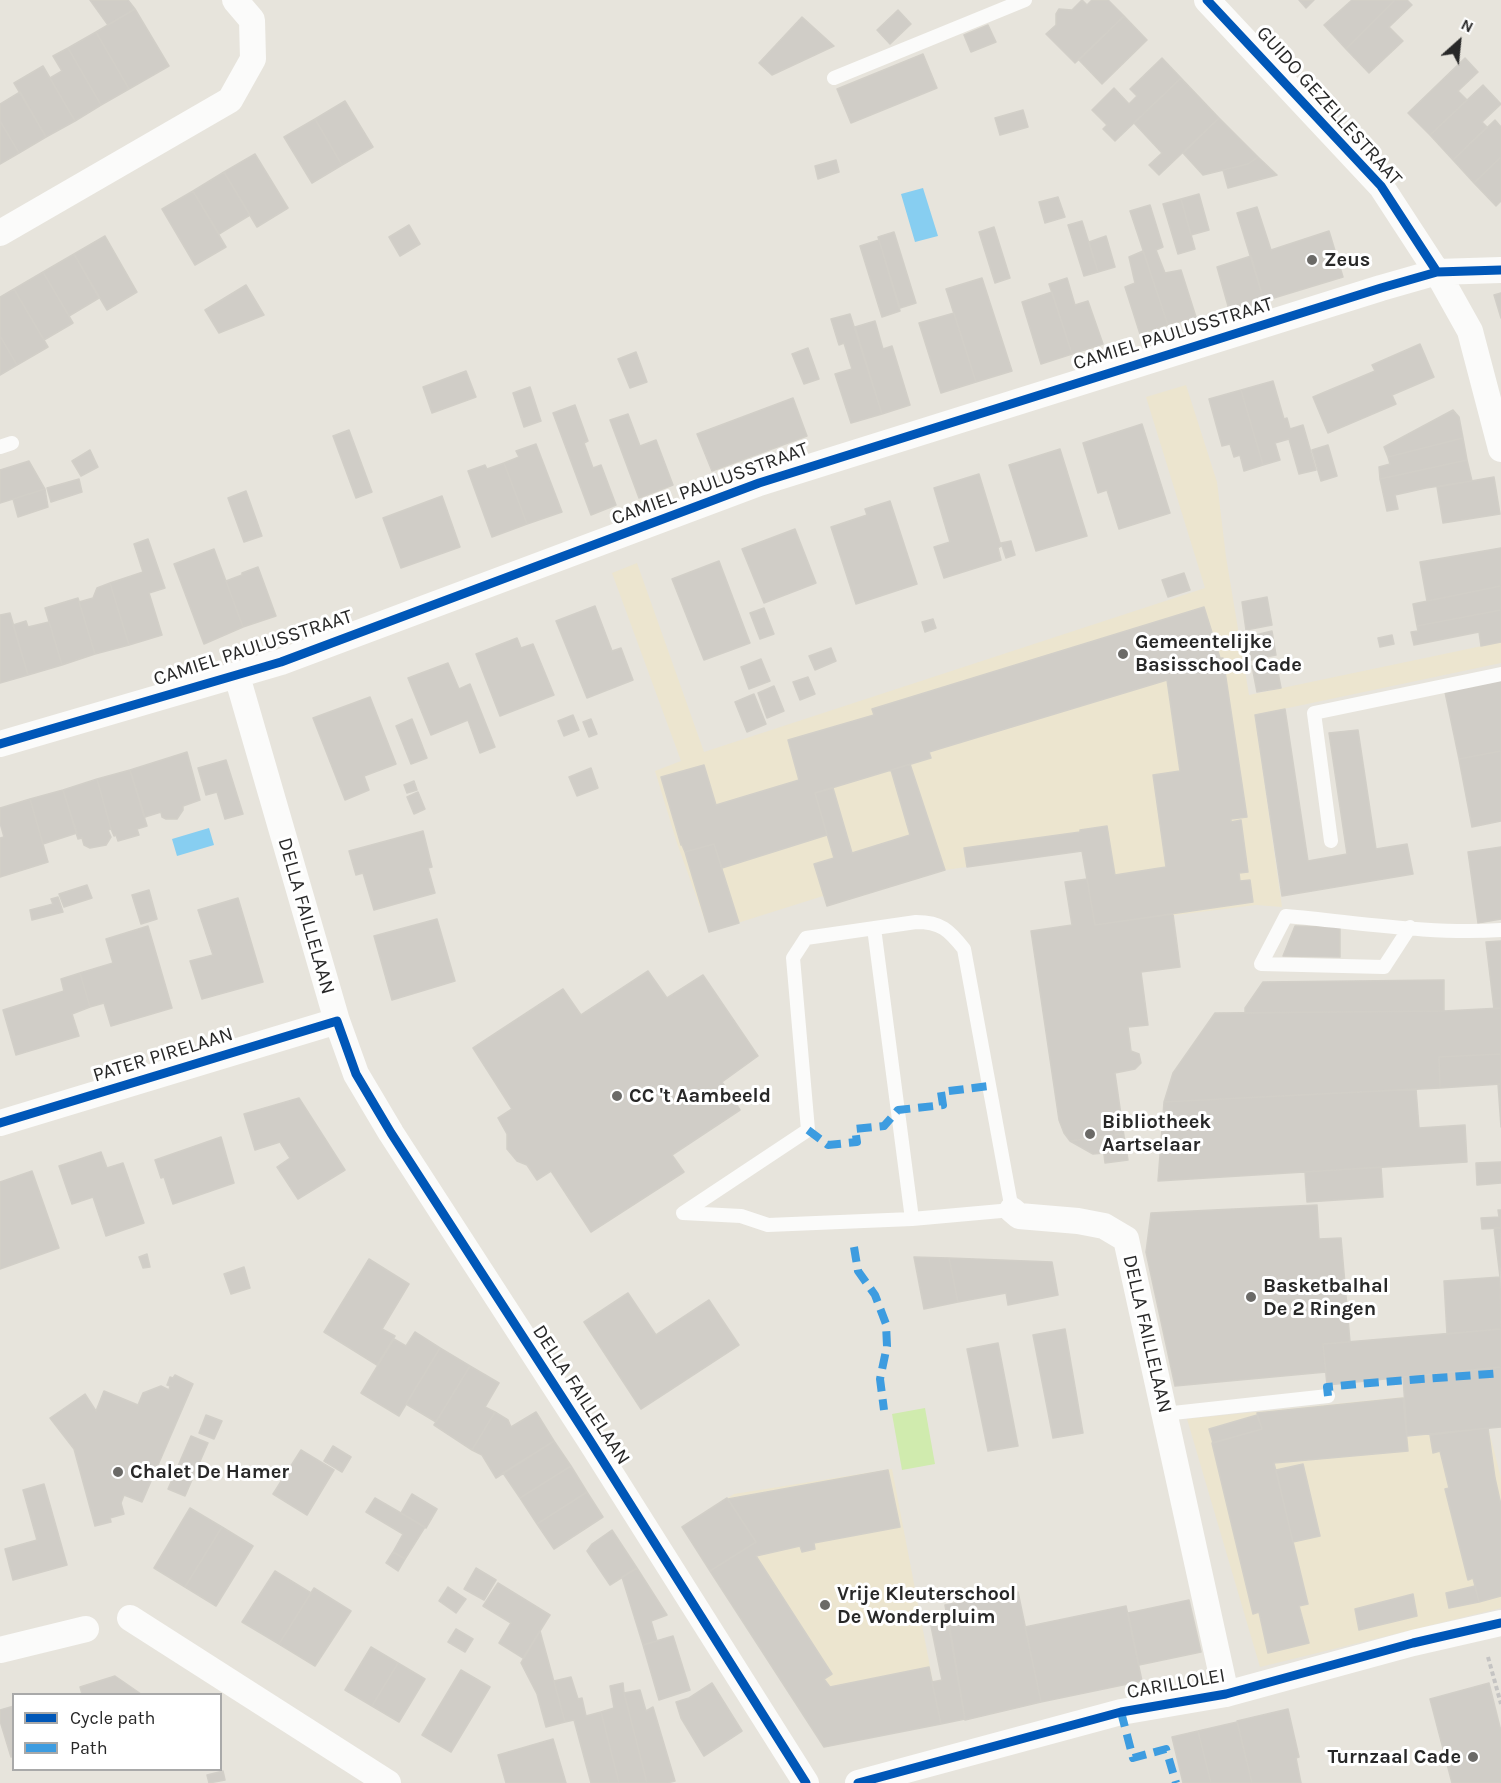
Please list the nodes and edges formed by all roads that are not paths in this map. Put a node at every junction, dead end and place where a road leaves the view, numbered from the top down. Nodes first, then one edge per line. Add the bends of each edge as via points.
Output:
1 (235, 0) edge
2 (1025, 0) edge
3 (1207, 0) edge
4 (834, 78) dead end
5 (0, 233) edge
6 (1501, 270) edge
7 (1437, 272) junction
8 (1501, 449) edge
9 (1501, 674) edge
10 (237, 676) junction
11 (0, 744) edge
12 (1331, 841) dead end
13 (1410, 927) junction
14 (874, 928) junction
15 (1501, 930) edge
16 (337, 1021) junction
17 (0, 1123) edge
18 (1012, 1210) junction
19 (912, 1219) junction
20 (1328, 1396) dead end
21 (1164, 1414) junction
22 (130, 1618) dead end
23 (1491, 1625) edge
24 (86, 1629) dead end
25 (0, 1650) edge
26 (1226, 1694) junction
27 (388, 1783) edge
28 (806, 1783) edge
29 (858, 1783) edge

1 - 5 street via 252,20 254,59 230,100
2 - 4 lane
3 - 7 street, GUIDO GEZELLESTRAAT via 1381,186
6 - 7 street, CAMIEL PAULUSSTRAAT
7 - 8 street, GUIDO GEZELLESTRAAT via 1470,331
7 - 10 street, CAMIEL PAULUSSTRAAT via 759,483
9 - 12 lane via 1314,713
10 - 11 street, CAMIEL PAULUSSTRAAT
10 - 16 street, DELLA FAILLELAAN
13 - 13 lane via 1286,916 1261,964 1384,967
13 - 15 lane via 1467,932
14 - 18 lane via 930,922 944,927 964,949
14 - 19 lane
14 - 19 lane via 806,938 794,958 808,1130 683,1213 741,1216 768,1225
16 - 17 street, PATER PIRELAAN
16 - 28 street, DELLA FAILLELAAN via 356,1074 391,1134
18 - 19 lane
18 - 21 street, DELLA FAILLELAAN via 1019,1216 1104,1226 1126,1239
20 - 21 lane
21 - 26 street, DELLA FAILLELAAN
22 - 27 street
23 - 26 street, CARILLOLEI
24 - 25 street
26 - 29 street, CARILLOLEI via 1121,1712

